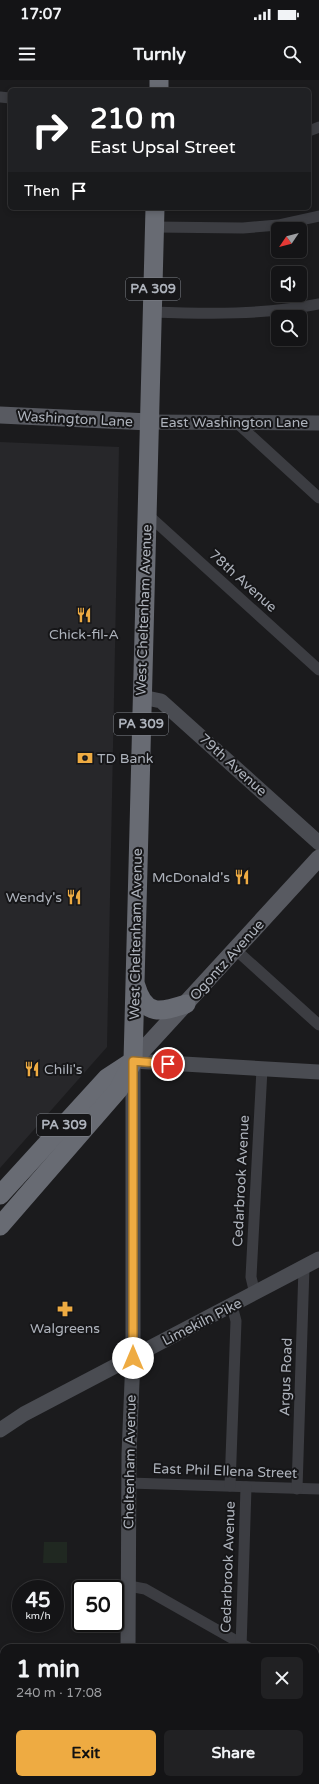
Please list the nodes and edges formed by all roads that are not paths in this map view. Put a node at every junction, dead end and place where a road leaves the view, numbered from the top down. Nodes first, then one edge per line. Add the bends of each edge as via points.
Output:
1 (155, 210) edge
2 (319, 216) edge
3 (155, 227) junction
4 (319, 304) edge
5 (152, 312) junction
6 (0, 415) edge
7 (149, 422) junction
8 (237, 423) junction
9 (319, 423) edge
10 (319, 498) edge
11 (147, 514) junction
12 (319, 670) edge
13 (142, 697) junction
14 (319, 843) edge
15 (319, 858) edge
16 (236, 950) junction
17 (136, 986) junction
18 (186, 1004) junction
19 (319, 1025) edge
20 (133, 1061) junction
21 (262, 1069) junction
22 (319, 1072) edge
23 (0, 1195) edge
24 (0, 1226) edge
25 (319, 1259) edge
26 (304, 1267) junction
27 (255, 1294) junction
28 (232, 1306) junction
29 (133, 1358) junction
30 (0, 1430) edge
31 (129, 1483) junction
32 (230, 1486) junction
33 (246, 1487) junction
34 (297, 1489) junction
35 (319, 1490) edge
36 (129, 1586) junction
37 (128, 1644) edge
38 (241, 1644) edge
39 (244, 1644) edge

1 - 3 highway, West Cheltenham Avenue / PA 309
2 - 3 street via 278,225 242,228
3 - 5 highway, West Cheltenham Avenue / PA 309
4 - 5 street via 250,313
5 - 7 highway, West Cheltenham Avenue / PA 309
6 - 7 main road, Washington Lane
7 - 8 street, East Washington Lane
7 - 11 highway, West Cheltenham Avenue / PA 309
8 - 9 street, East Washington Lane
8 - 10 street
11 - 12 street, 78th Avenue
11 - 13 highway, West Cheltenham Avenue / PA 309
13 - 14 street, 79th Avenue via 161,701
13 - 17 highway, West Cheltenham Avenue / PA 309
15 - 16 main road, Ogontz Avenue
16 - 18 main road, Ogontz Avenue
16 - 19 street
17 - 18 highway via 143,1002 156,1011 163,1012
17 - 20 highway, West Cheltenham Avenue / PA 309
18 - 20 main road, Ogontz Avenue
20 - 21 street
20 - 23 highway, Ogontz Avenue / PA 309 via 107,1078
20 - 24 highway, Ogontz Avenue / PA 309 via 119,1089
20 - 29 street, Cheltenham Avenue
21 - 22 street
21 - 27 street, Cedarbrook Avenue via 251,1277
25 - 26 street, Limekiln Pike
26 - 27 street, Limekiln Pike
26 - 34 street, Argus Road
27 - 28 street, Limekiln Pike
28 - 29 street, Limekiln Pike
28 - 32 street, Cedarbrook Avenue via 236,1321
29 - 30 street, Limekiln Pike via 24,1414
29 - 31 street, Cheltenham Avenue
31 - 32 street, East Phil Ellena Street
31 - 36 street, Cheltenham Avenue
32 - 33 street, East Phil Ellena Street
33 - 34 street, East Phil Ellena Street
33 - 39 street, Cedarbrook Avenue
34 - 35 street, East Phil Ellena Street
36 - 37 street, Cheltenham Avenue
36 - 38 street via 145,1589

